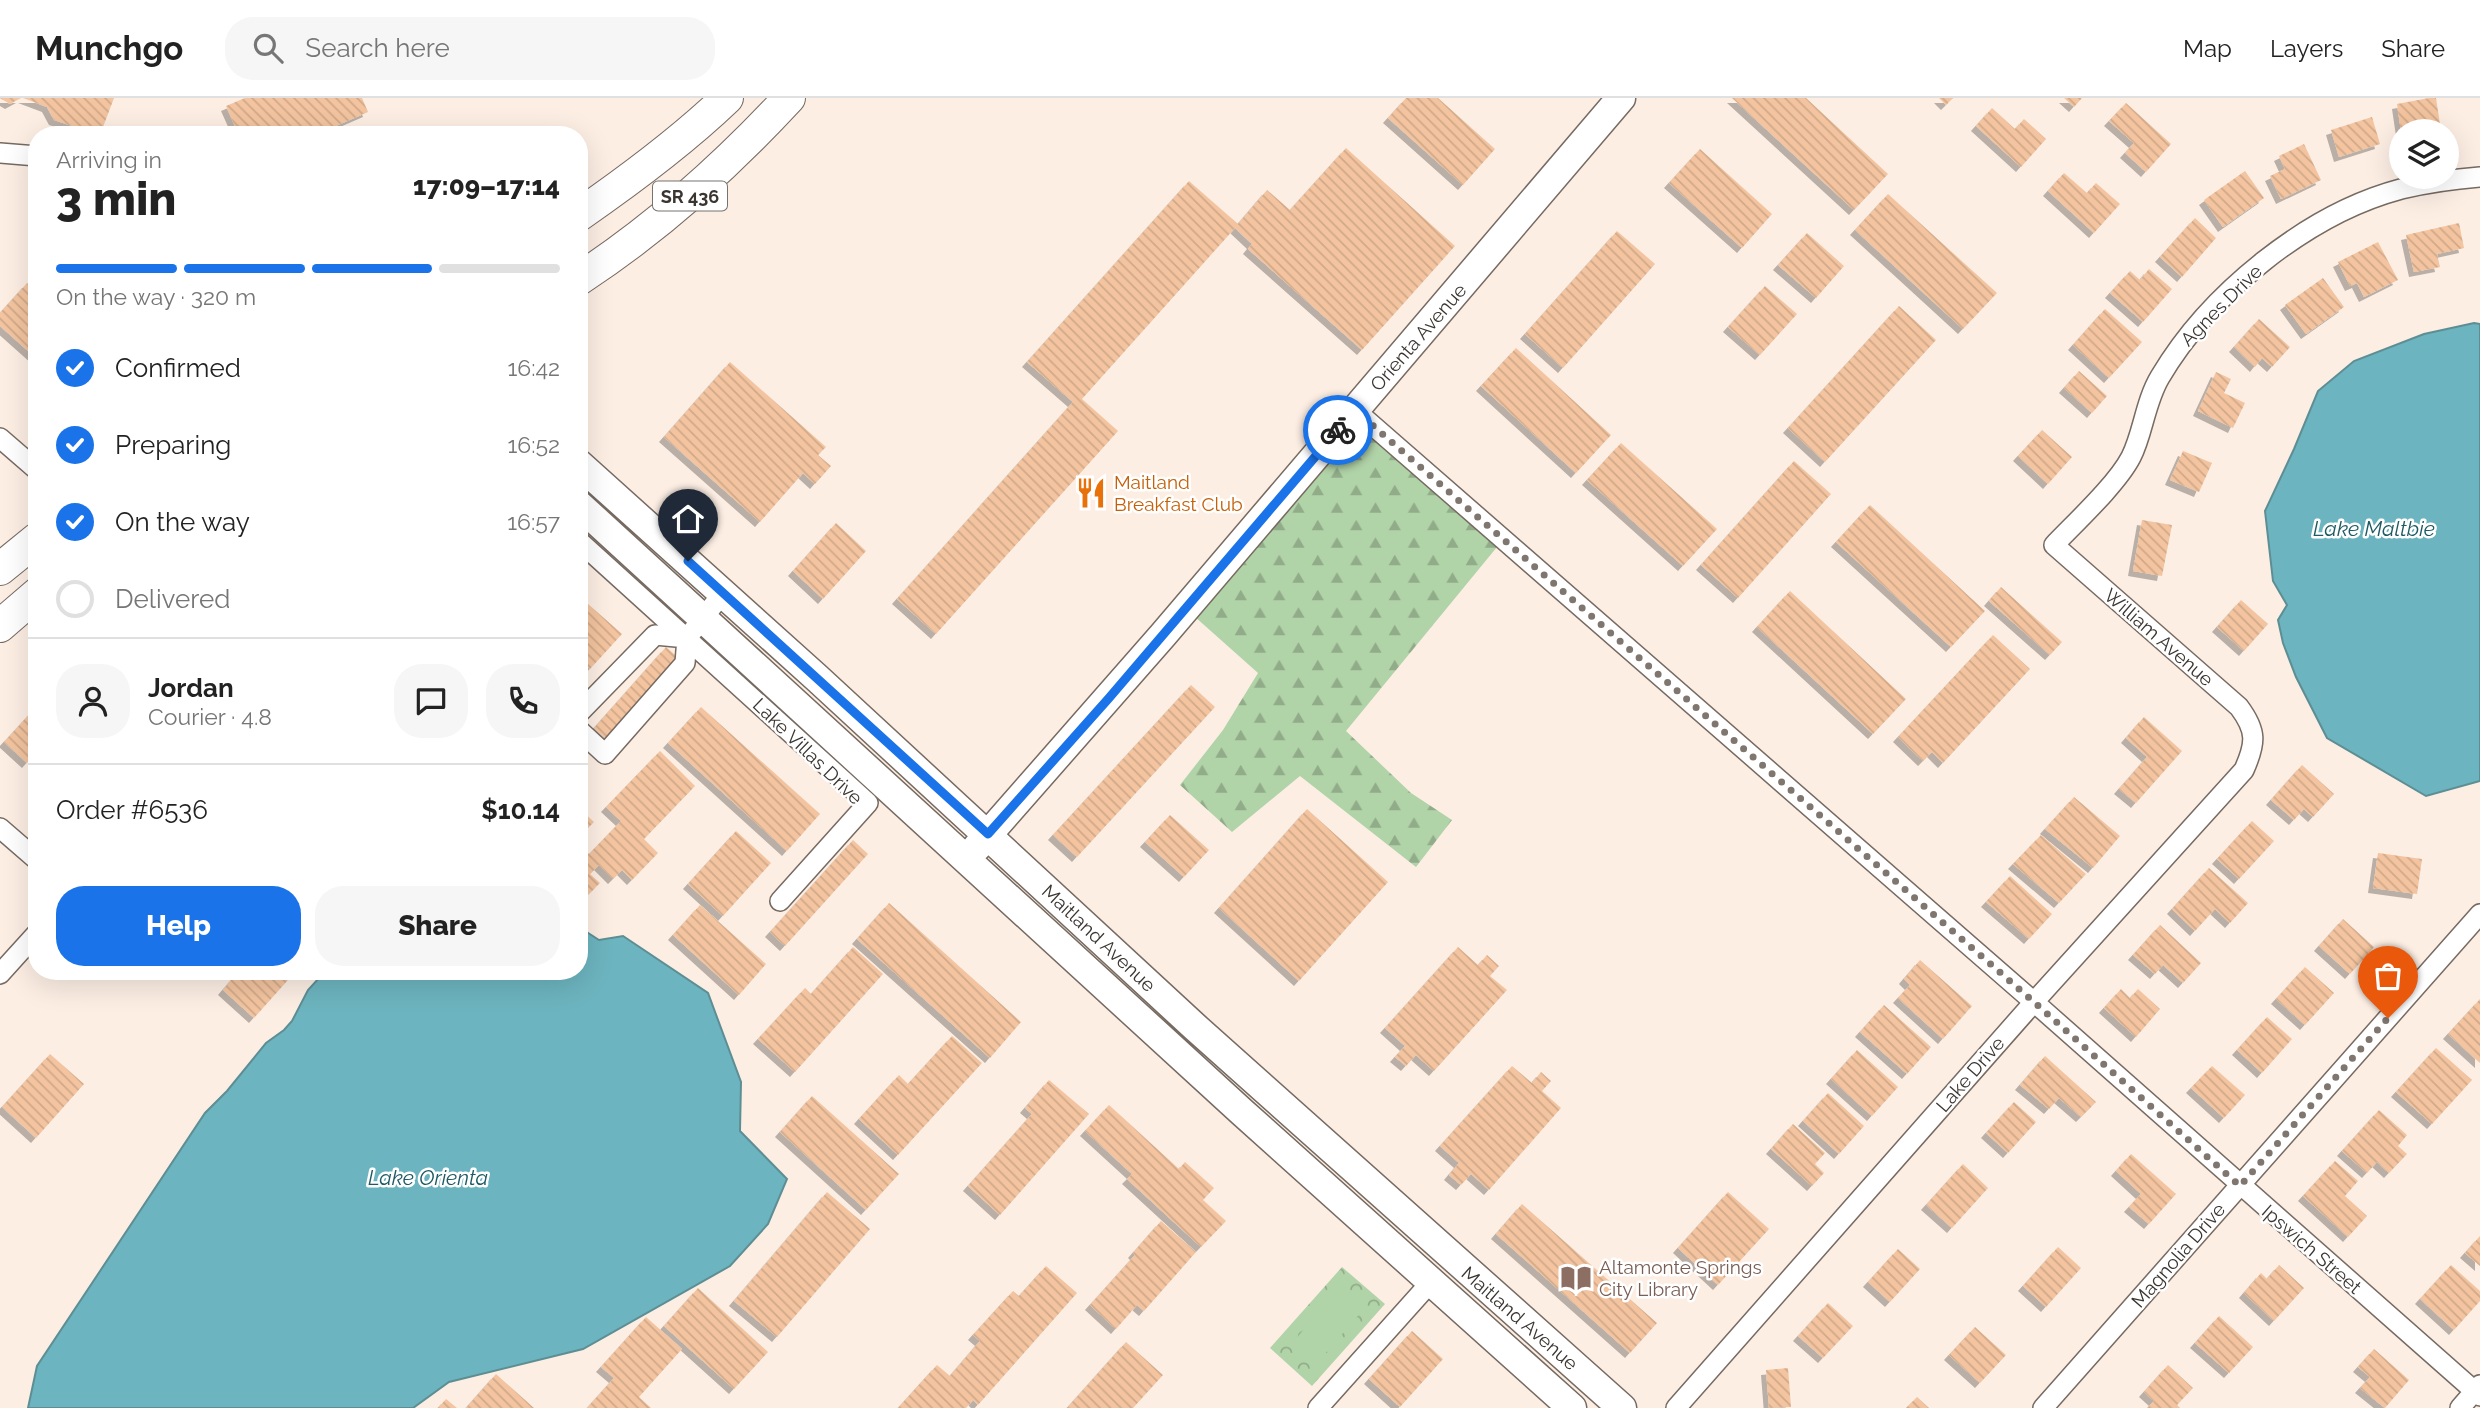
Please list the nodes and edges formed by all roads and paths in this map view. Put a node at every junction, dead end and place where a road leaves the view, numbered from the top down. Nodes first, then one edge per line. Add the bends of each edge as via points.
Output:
1 (726, 98) edge
2 (789, 98) edge
3 (1621, 98) edge
4 (0, 153) edge
5 (28, 155) edge
6 (2480, 177) edge
7 (588, 209) edge
8 (588, 273) edge
9 (1355, 410) junction
10 (0, 438) edge
11 (28, 462) edge
12 (588, 472) edge
13 (588, 515) edge
14 (2054, 545) joint
15 (28, 546) edge
16 (588, 548) edge
17 (0, 569) edge
18 (723, 593) junction
19 (28, 602) edge
20 (0, 626) edge
21 (695, 628) junction
22 (588, 704) edge
23 (2253, 736) joint
24 (588, 738) edge
25 (0, 828) edge
26 (988, 834) junction
27 (28, 852) edge
28 (966, 860) junction
29 (780, 901) dead end
30 (2480, 914) edge
31 (28, 943) edge
32 (0, 974) edge
33 (2034, 1002) junction
34 (1368, 1184) junction
35 (2240, 1186) junction
36 (1347, 1208) junction
37 (1430, 1283) junction
38 (2478, 1391) edge
39 (1318, 1408) edge
40 (1572, 1408) edge
41 (1622, 1408) edge
42 (1676, 1408) edge
43 (2043, 1408) edge
44 (2460, 1408) edge

1 - 7 main road, SR 436 via 661,156
2 - 8 main road, SR 436 via 684,202
3 - 9 main road, Orienta Avenue
4 - 5 street
6 - 14 street, Agnes Drive via 2401,189 2362,203 2319,224 2238,283 2171,359 2142,419 2131,457
9 - 26 main road, Orienta Avenue
9 - 33 street, Ipswich Street
10 - 11 street
12 - 18 main road, Maitland Avenue
13 - 21 main road, Maitland Avenue
14 - 23 street, William Avenue via 2239,707
15 - 17 main road
16 - 21 street, Lake Villas Drive
18 - 21 street
18 - 26 main road, Maitland Avenue
19 - 20 main road
21 - 22 street via 655,635
21 - 24 street via 685,663 606,754
21 - 28 main road, Maitland Avenue
21 - 29 street, Lake Villas Drive via 868,803
23 - 33 street, Lake Drive via 2244,770
25 - 27 street
26 - 28 main road, Orienta Avenue
26 - 34 main road, Maitland Avenue
28 - 36 main road, Maitland Avenue
30 - 35 street, Magnolia Drive
31 - 32 street
33 - 35 street, Ipswich Street
33 - 42 street, Lake Drive
34 - 36 street
34 - 41 main road, Maitland Avenue
35 - 38 street, Ipswich Street
35 - 43 street, Magnolia Drive
36 - 37 main road, Maitland Avenue
37 - 39 street
37 - 40 main road, Maitland Avenue
38 - 44 street

